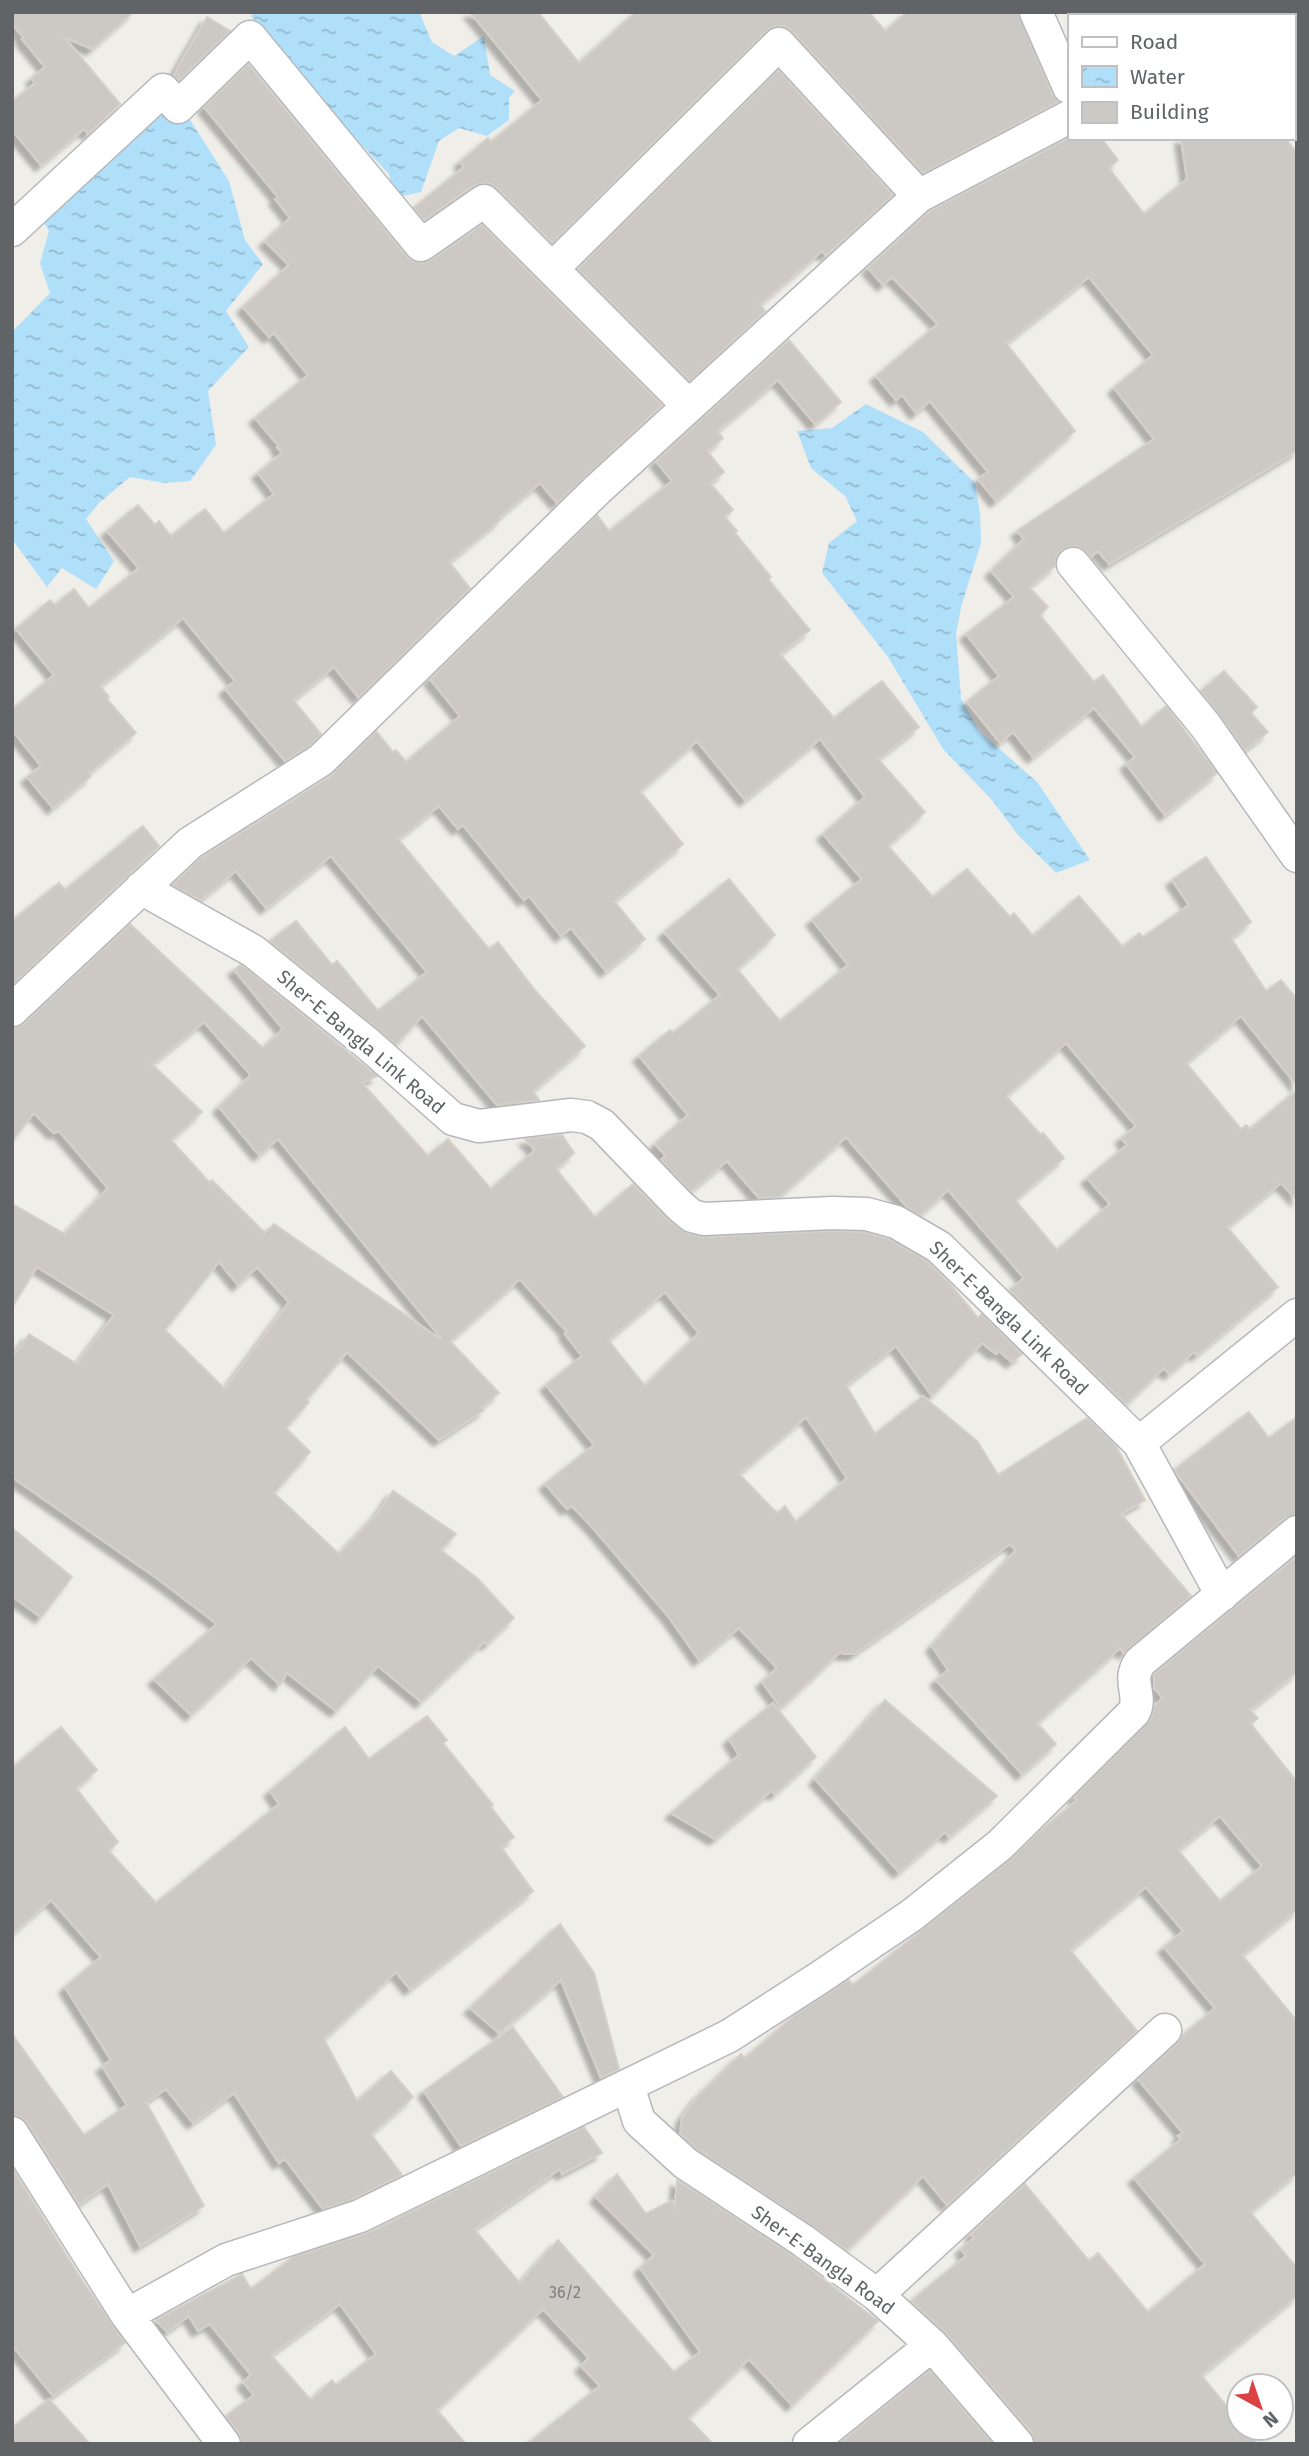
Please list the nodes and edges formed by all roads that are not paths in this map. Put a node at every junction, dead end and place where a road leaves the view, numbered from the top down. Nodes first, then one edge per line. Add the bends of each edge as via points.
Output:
1 (1036, 12) edge
2 (1068, 85) edge
3 (1068, 118) edge
4 (919, 196) junction
5 (12, 230) edge
6 (552, 269) junction
7 (689, 406) junction
8 (1073, 564) dead end
9 (1297, 856) edge
10 (141, 888) junction
11 (12, 1010) edge
12 (1297, 1315) edge
13 (1139, 1443) junction
14 (1297, 1532) edge
15 (1222, 1595) junction
16 (1165, 2030) dead end
17 (628, 2086) junction
18 (13, 2135) edge
19 (877, 2295) junction
20 (127, 2315) junction
21 (932, 2345) junction
22 (224, 2444) edge
23 (810, 2444) edge
24 (1017, 2444) edge

1 - 2 street
3 - 4 street
4 - 6 street via 779,44
4 - 7 street
5 - 6 street via 163,90 178,107 250,37 421,245 484,201
6 - 7 street
7 - 10 street via 321,760 190,843
8 - 9 street via 1205,725
10 - 11 street
10 - 13 street, Sher-E-Bangla Link Road via 253,951 453,1119 479,1126 587,1117 602,1125 680,1206 704,1219 867,1214 918,1234 939,1247
12 - 13 street
13 - 15 street, Sher-E-Bangla Link Road
14 - 15 street
15 - 17 street via 1140,1662 1133,1678 1134,1712 1000,1844 912,1915 819,1979 729,2036
16 - 19 street
17 - 19 street, Sher-E-Bangla Road via 639,2122 685,2163
17 - 20 street via 360,2216 226,2260
18 - 20 street
19 - 21 street, Sher-E-Bangla Road
20 - 22 street
21 - 23 street
21 - 24 street, Sher-E-Bangla Road

